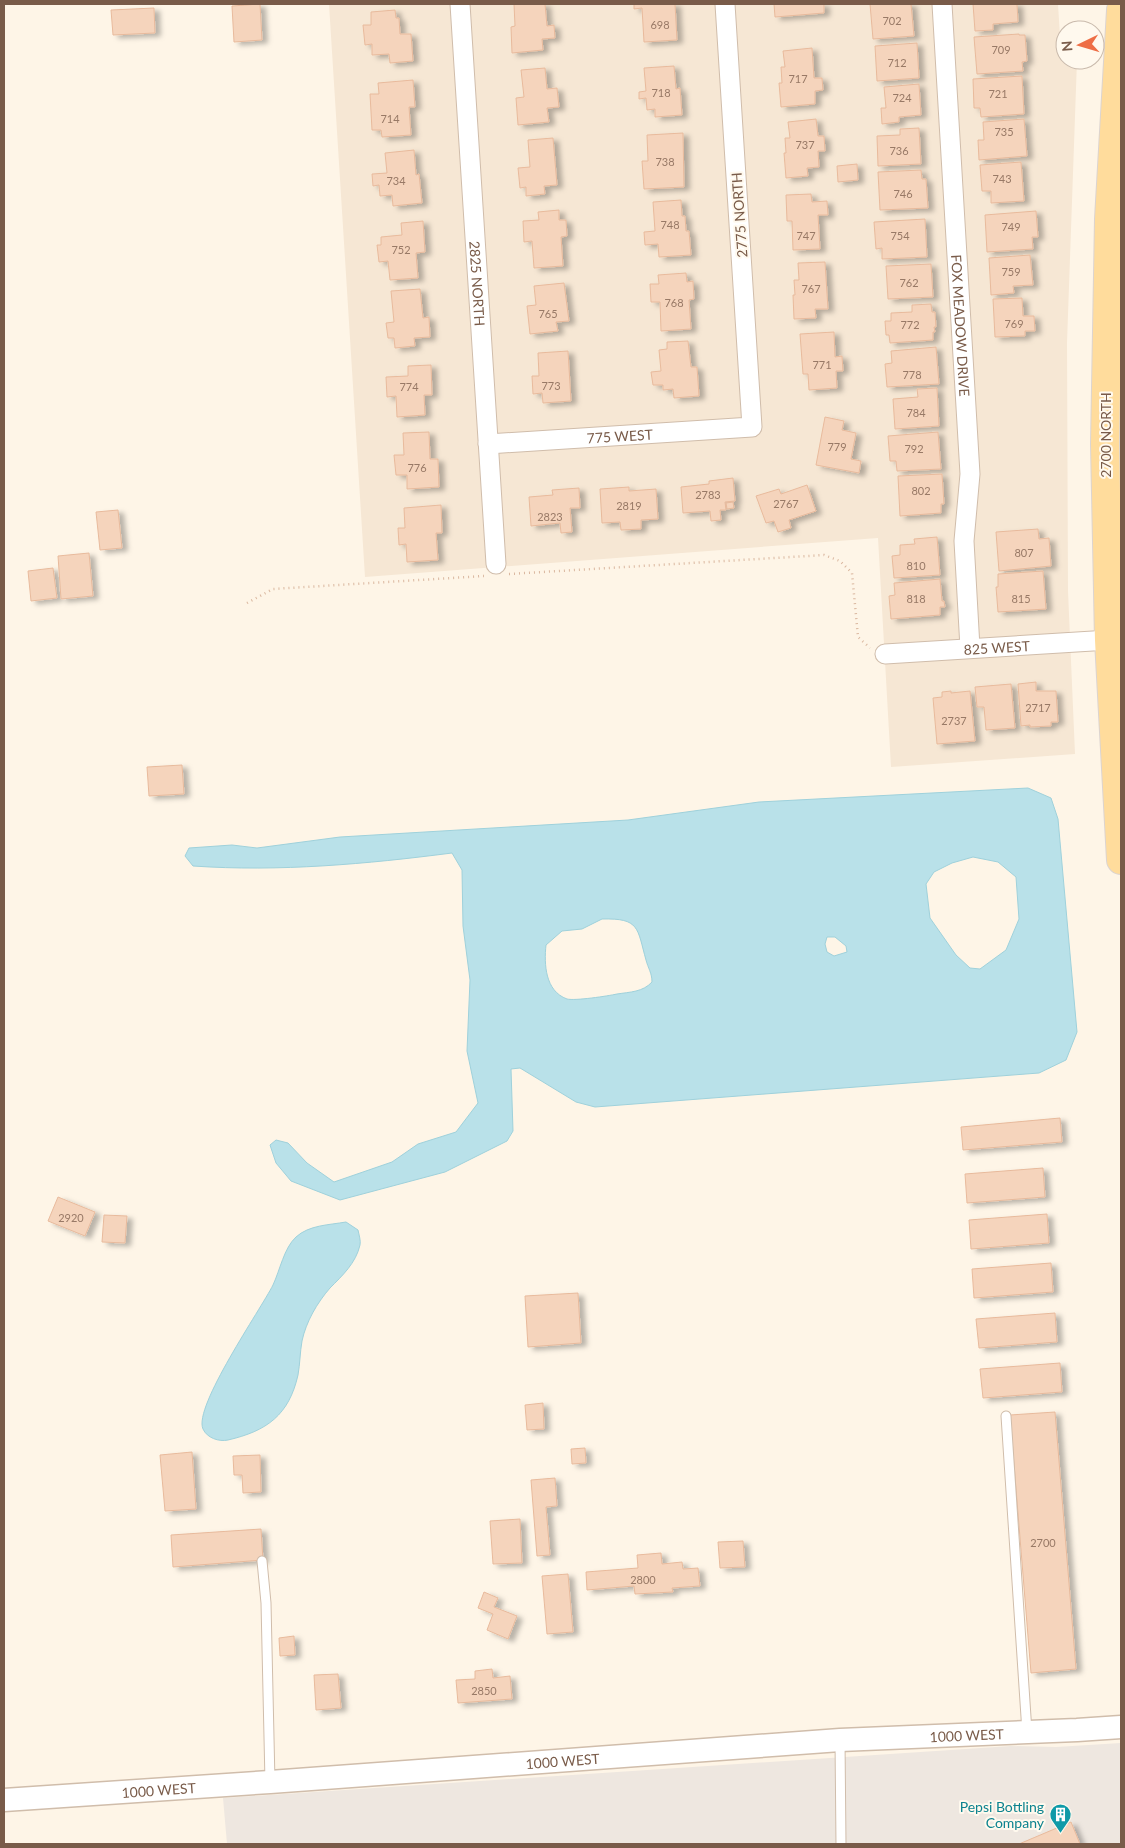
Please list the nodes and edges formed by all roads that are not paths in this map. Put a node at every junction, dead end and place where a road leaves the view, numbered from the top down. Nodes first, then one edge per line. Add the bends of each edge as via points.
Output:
1 (460, 4) edge
2 (725, 4) edge
3 (942, 4) edge
4 (1121, 10) edge
5 (752, 427) joint
6 (488, 444) junction
7 (497, 571) road end
8 (1109, 640) junction
9 (970, 648) junction
10 (885, 654) road end
11 (1121, 860) edge
12 (1006, 1416) dead end
13 (262, 1561) dead end
14 (1121, 1727) edge
15 (1027, 1732) junction
16 (840, 1740) junction
17 (270, 1782) junction
18 (4, 1800) edge
19 (840, 1844) edge

1 - 6 street, 2825 NORTH
2 - 5 street, 2775 NORTH
3 - 9 street, FOX MEADOW DRIVE via 970,474 964,541
4 - 8 main road, 2700 NORTH via 1106,320
5 - 6 street, 775 WEST
6 - 7 street, 2825 NORTH
8 - 9 street, 825 WEST
8 - 11 main road, 2700 NORTH
9 - 10 street, 825 WEST
12 - 15 lane
13 - 17 lane
14 - 15 street, 1000 WEST
15 - 16 street, 1000 WEST
16 - 17 street, 1000 WEST
16 - 19 lane
17 - 18 street, 1000 WEST

